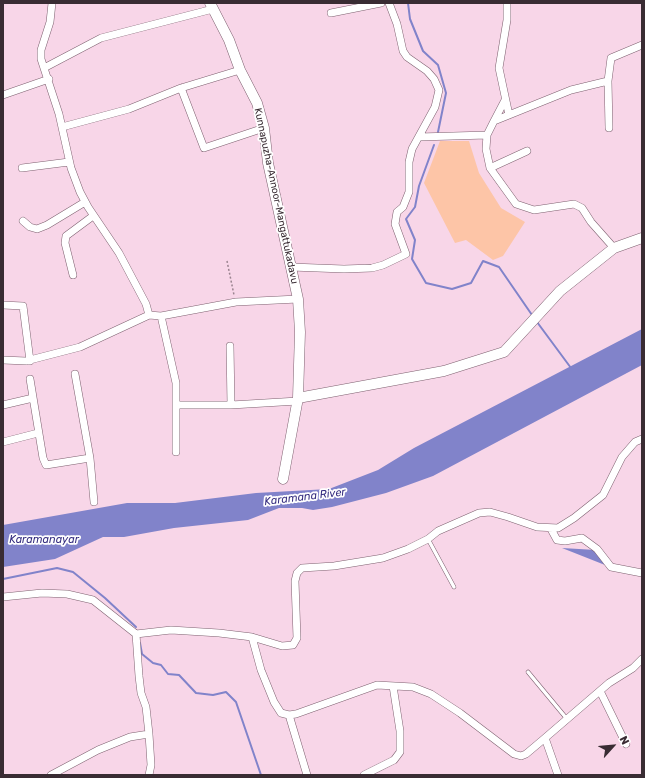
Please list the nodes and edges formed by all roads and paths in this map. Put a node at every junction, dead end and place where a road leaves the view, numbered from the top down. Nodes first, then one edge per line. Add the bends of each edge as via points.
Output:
1 (381, 3) edge
2 (388, 3) edge
3 (506, 3) edge
4 (54, 4) edge
5 (212, 6) edge
6 (331, 13) dead end
7 (642, 45) edge
8 (44, 68) junction
9 (240, 70) junction
10 (49, 79) junction
11 (608, 81) junction
12 (181, 88) junction
13 (3, 95) edge
14 (505, 100) junction
15 (508, 114) junction
16 (494, 121) junction
17 (62, 127) junction
18 (264, 128) junction
19 (609, 128) dead end
20 (487, 135) junction
21 (419, 138) junction
22 (527, 152) dead end
23 (69, 162) junction
24 (22, 168) dead end
25 (490, 168) junction
26 (85, 202) junction
27 (93, 216) junction
28 (23, 221) dead end
29 (642, 238) edge
30 (614, 248) junction
31 (227, 261) dead end
32 (291, 267) junction
33 (72, 275) dead end
34 (298, 299) junction
35 (236, 302) junction
36 (3, 305) edge
37 (149, 315) junction
38 (161, 316) junction
39 (230, 346) dead end
40 (3, 360) edge
41 (30, 360) junction
42 (74, 374) dead end
43 (30, 379) dead end
44 (33, 398) junction
45 (298, 400) junction
46 (3, 405) edge
47 (176, 405) junction
48 (230, 405) junction
49 (38, 433) junction
50 (642, 439) edge
51 (3, 442) edge
52 (176, 452) dead end
53 (90, 458) junction
54 (282, 479) dead end
55 (94, 502) dead end
56 (551, 528) junction
57 (428, 539) junction
58 (642, 573) edge
59 (454, 587) dead end
60 (3, 597) edge
61 (136, 634) junction
62 (252, 637) junction
63 (642, 659) edge
64 (528, 672) dead end
65 (393, 686) junction
66 (600, 691) junction
67 (289, 715) junction
68 (568, 719) junction
69 (149, 734) junction
70 (545, 738) junction
71 (626, 744) dead end
72 (51, 775) edge
73 (150, 775) edge
74 (307, 775) edge
75 (364, 775) edge
76 (558, 775) edge

1 - 6 street
2 - 21 street via 407,58 427,71 438,85 439,97
3 - 14 street via 507,20 499,68
4 - 8 street via 41,50
5 - 8 street via 101,38
5 - 9 street, Kunnapuzha-Annoor-Mangattukadavu
7 - 11 street via 611,58
8 - 10 street
9 - 12 street
9 - 18 street, Kunnapuzha-Annoor-Mangattukadavu via 257,103
10 - 13 street
10 - 17 street
11 - 15 street via 571,90
11 - 19 street
12 - 17 street via 129,109
12 - 18 street via 204,148
14 - 15 street
14 - 16 street
15 - 16 street
16 - 20 street
17 - 23 street
18 - 32 street, Kunnapuzha-Annoor-Mangattukadavu via 268,163
20 - 21 street
20 - 25 street via 486,149
21 - 32 street via 412,149 409,162 407,200 397,212 395,224 406,254 372,268
22 - 25 street
23 - 24 street
23 - 26 street
25 - 30 street via 516,204 534,210 574,204 582,208
26 - 27 street
26 - 28 street via 37,229
27 - 33 street via 66,236 65,243
27 - 37 street via 118,253 146,304
29 - 30 street
30 - 45 street via 560,291 504,352 444,370
31 - 35 path
32 - 34 street, Kunnapuzha-Annoor-Mangattukadavu
34 - 35 street
34 - 45 street, Kunnapuzha-Annoor-Mangattukadavu
35 - 38 street
36 - 41 street via 23,306
37 - 38 street
37 - 41 street via 80,347
38 - 47 street via 176,384
39 - 48 street
40 - 41 street
42 - 53 street
43 - 44 street
44 - 46 street
44 - 49 street
45 - 48 street
45 - 54 street, Kunnapuzha-Annoor-Mangattukadavu
47 - 48 street
47 - 52 street
49 - 51 street
49 - 53 street via 46,465
50 - 56 street via 635,442 622,457 603,496 558,528
53 - 55 street
56 - 57 street via 537,527 490,512 480,513 438,531
56 - 58 street via 557,540 582,538 597,549 611,567
57 - 59 lane
57 - 62 street via 408,549 365,562 302,568 296,573 295,580 295,644 282,646
60 - 61 street via 42,593 67,594 93,600
61 - 62 street via 171,630
61 - 69 street via 139,676
62 - 67 street via 261,670 274,702 281,713
63 - 66 street via 634,668
64 - 68 lane
65 - 67 street via 368,687
65 - 70 street via 413,687 431,694 514,754 526,754
65 - 75 street via 400,731 400,752 394,760
66 - 68 street
66 - 71 street
67 - 74 street
68 - 70 street
69 - 72 street via 130,737 98,750
69 - 73 street
70 - 76 street

